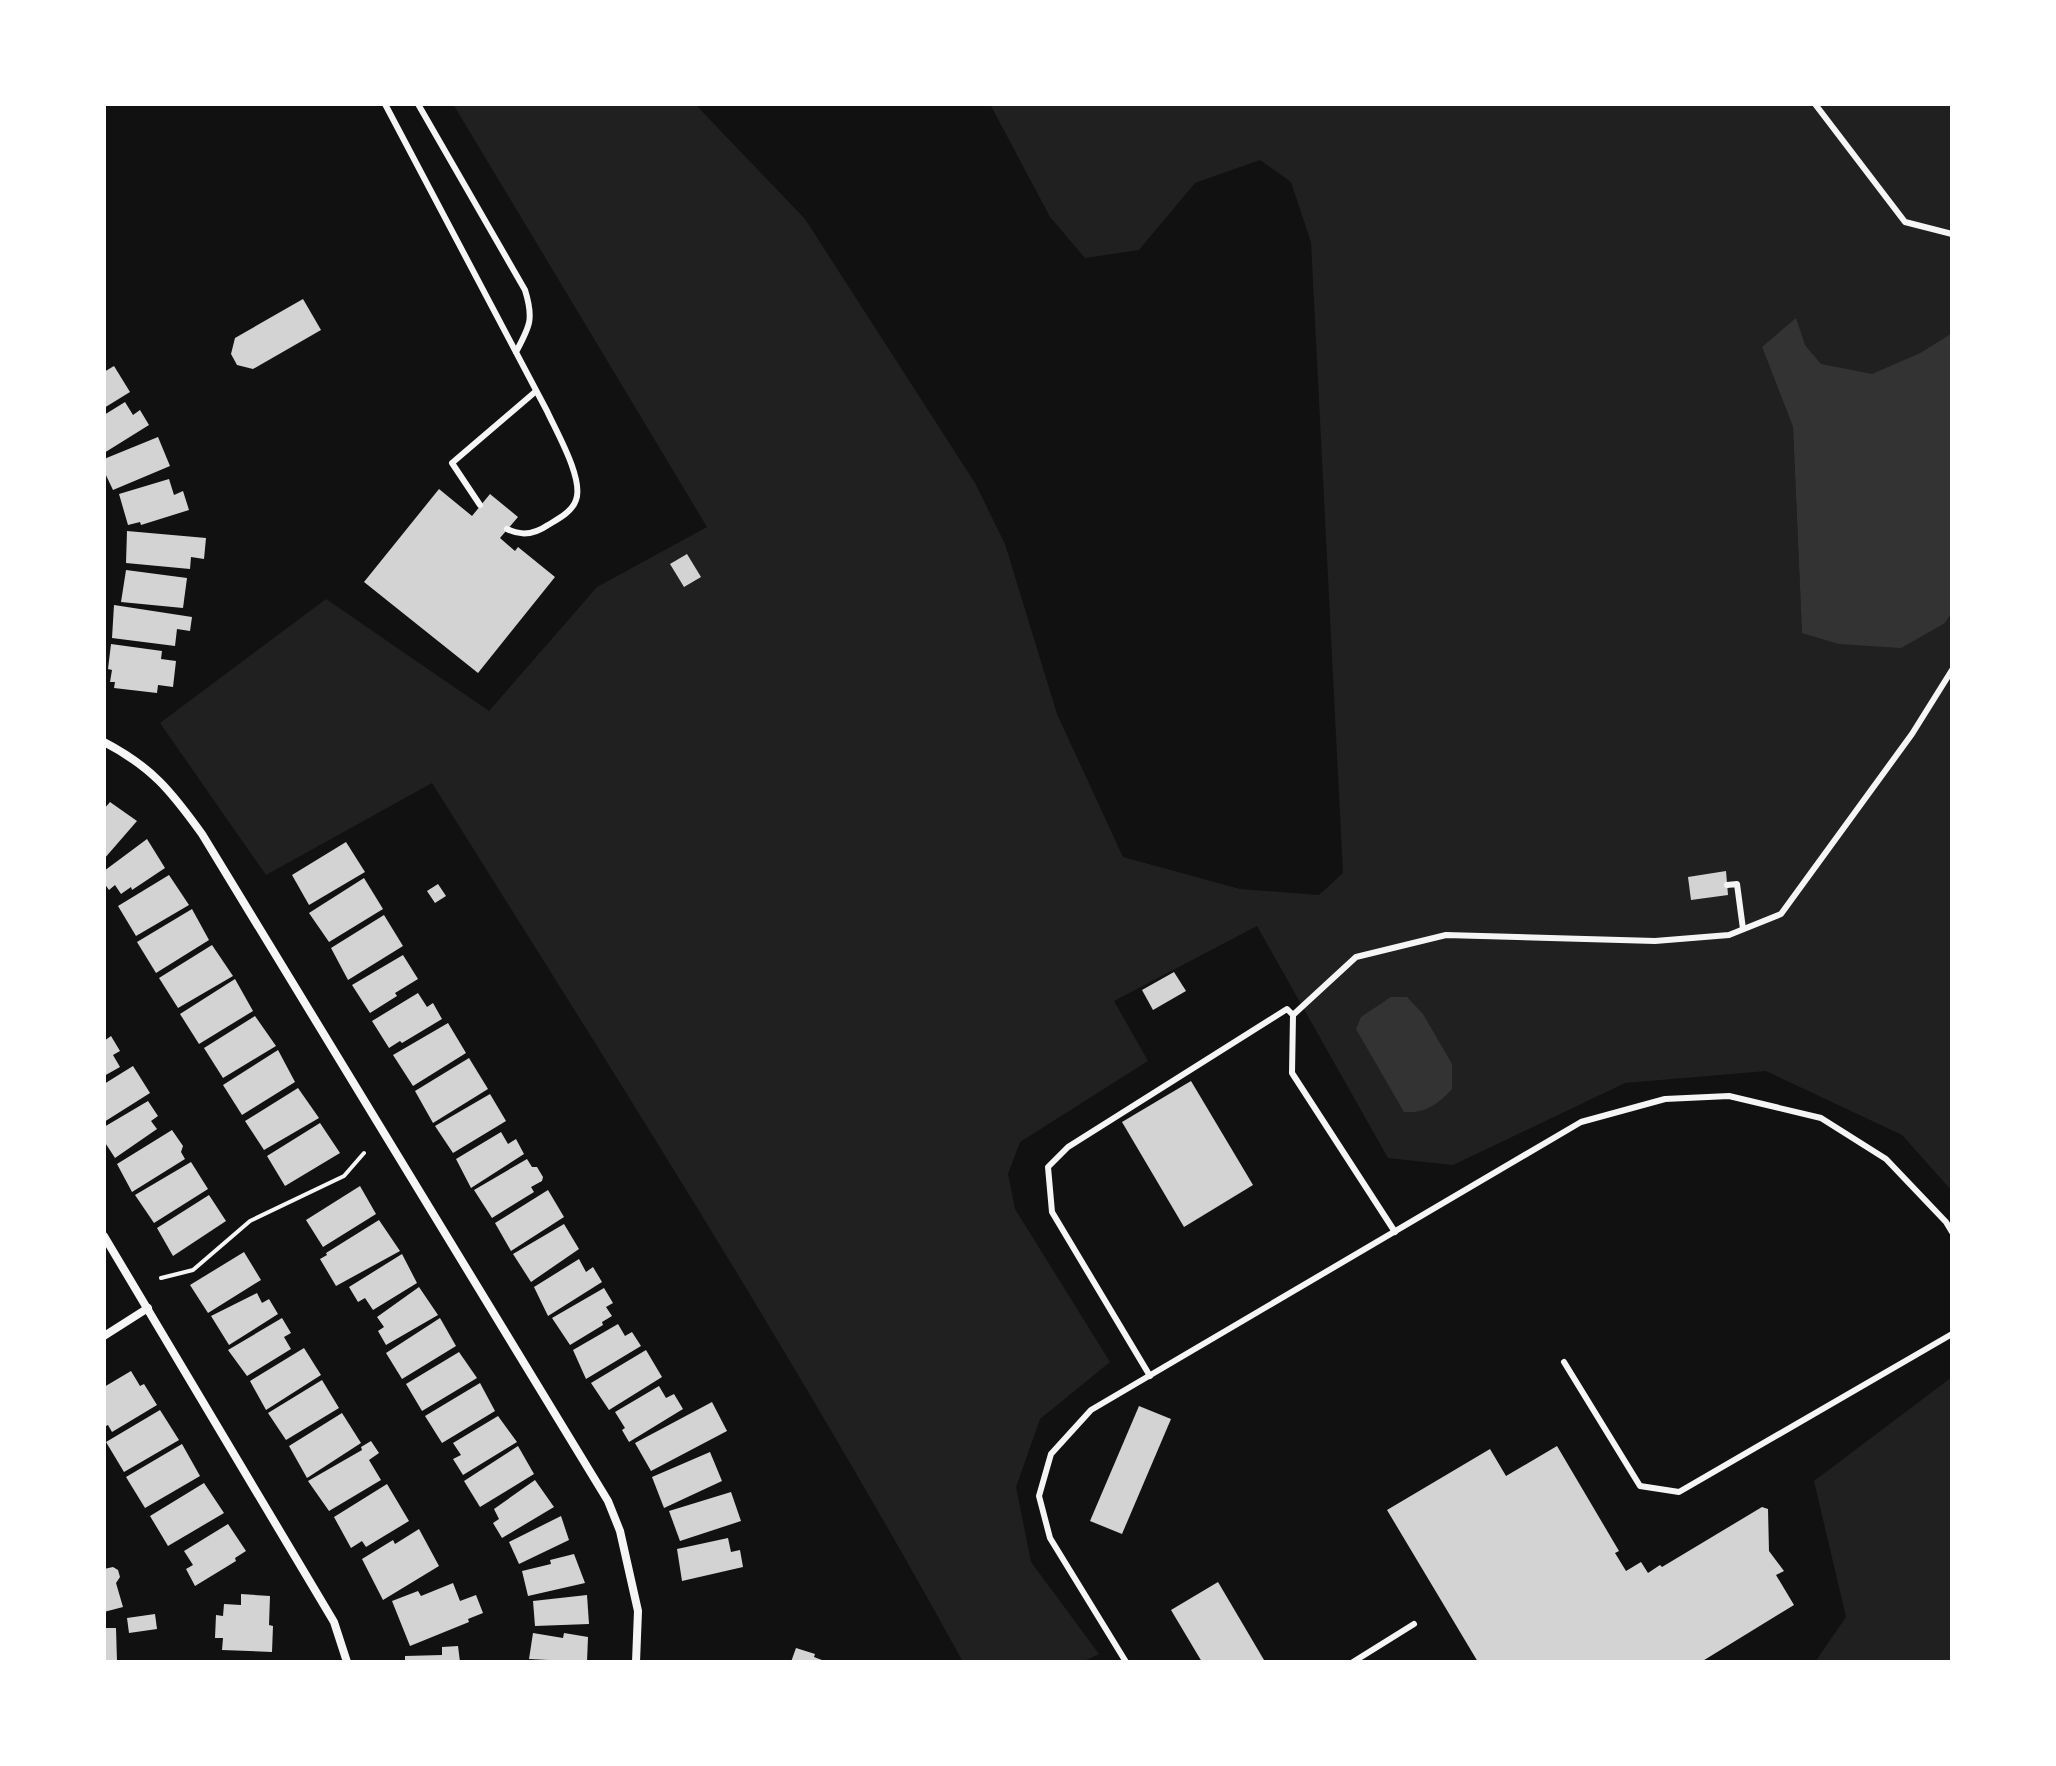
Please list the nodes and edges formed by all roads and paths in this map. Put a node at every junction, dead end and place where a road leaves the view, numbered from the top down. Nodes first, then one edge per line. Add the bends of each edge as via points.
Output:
1 (385, 104) edge
2 (418, 104) edge
3 (1815, 104) edge
4 (1952, 234) edge
5 (516, 352) junction
6 (535, 392) junction
7 (480, 505) dead end
8 (507, 529) dead end
9 (1952, 670) edge
10 (104, 742) edge
11 (1727, 885) dead end
12 (1743, 929) junction
13 (1293, 1015) junction
14 (364, 1153) dead end
15 (1395, 1232) junction
16 (1952, 1232) edge
17 (104, 1236) edge
18 (161, 1278) dead end
19 (148, 1308) junction
20 (1952, 1334) edge
21 (104, 1336) edge
22 (1564, 1362) dead end
23 (1150, 1376) junction
24 (1414, 1624) dead end
25 (347, 1662) edge
26 (636, 1662) edge
27 (1126, 1662) edge
28 (1353, 1662) edge

1 - 5 lane
2 - 5 lane via 525,290 530,326
3 - 4 lane via 1905,222
5 - 6 lane
6 - 7 lane via 452,463
6 - 8 lane via 565,449 577,499 567,513 539,531 518,535
9 - 12 lane via 1781,914
10 - 26 street via 165,784 202,834 608,1501 638,1611
11 - 12 lane via 1737,884
12 - 13 lane via 1729,935 1655,941 1446,935 1356,957
13 - 15 lane via 1292,1073
13 - 23 lane via 1287,1009 1068,1147 1048,1167 1052,1212
14 - 18 path via 344,1176 250,1221 193,1270
15 - 16 lane via 1581,1122 1665,1099 1729,1096 1821,1118 1886,1159
15 - 23 lane
17 - 19 street
19 - 21 street
19 - 25 street via 334,1622
20 - 22 lane via 1679,1492 1640,1486
23 - 27 lane via 1091,1410 1051,1454 1039,1496 1050,1538
24 - 28 lane

